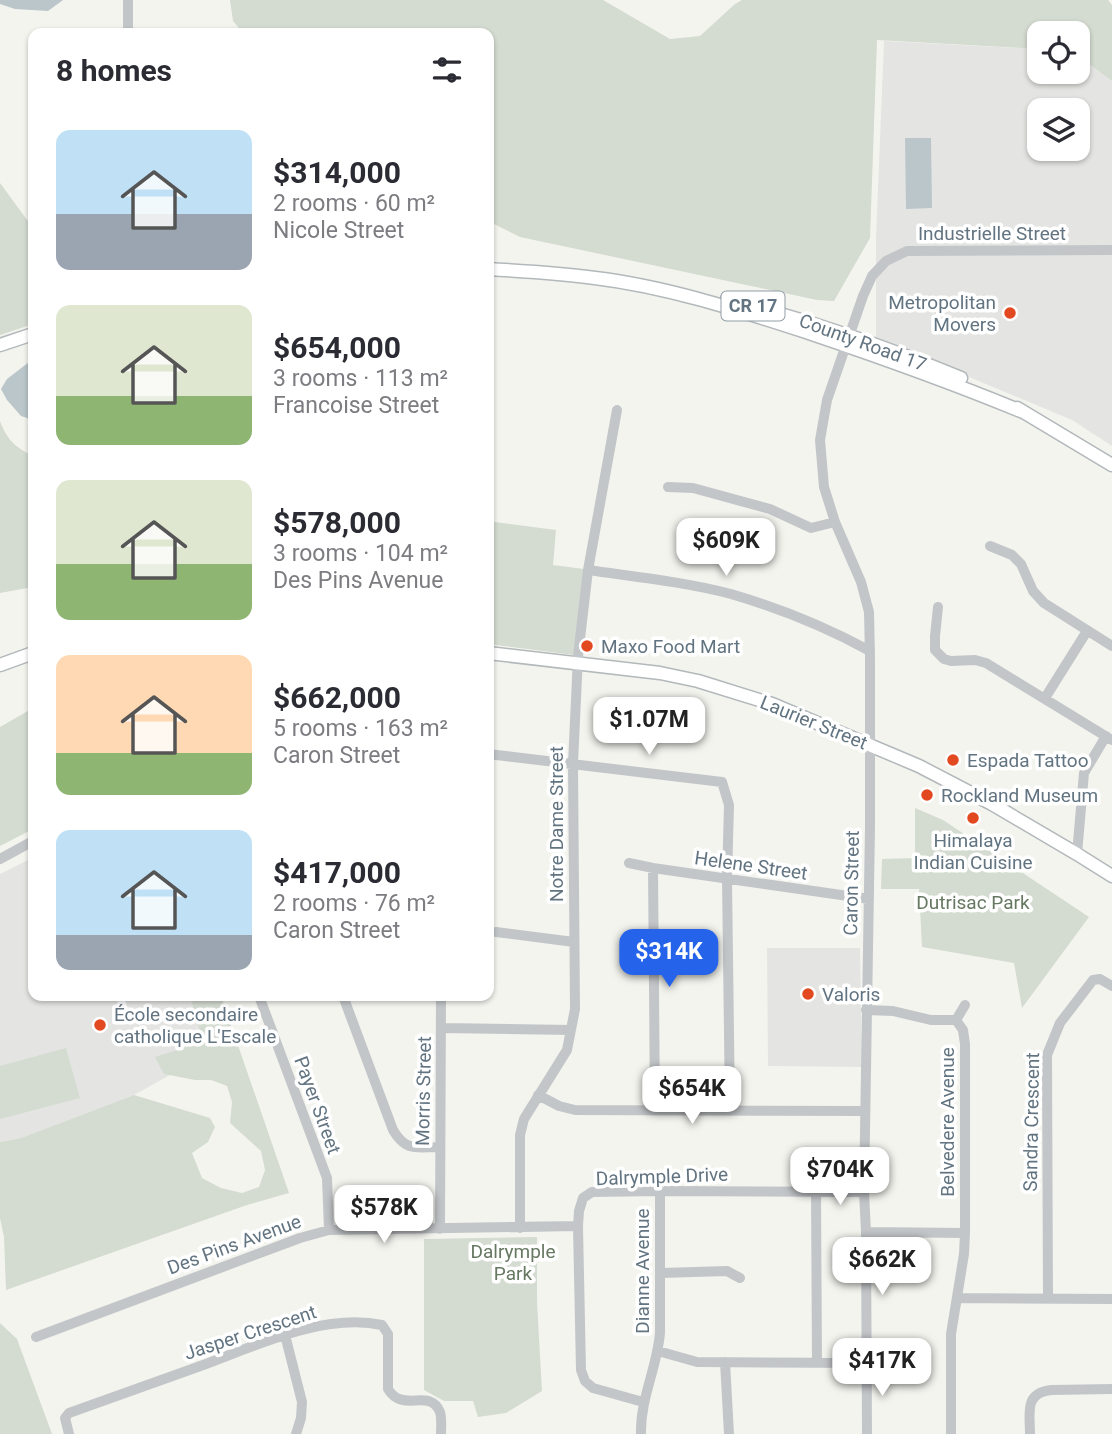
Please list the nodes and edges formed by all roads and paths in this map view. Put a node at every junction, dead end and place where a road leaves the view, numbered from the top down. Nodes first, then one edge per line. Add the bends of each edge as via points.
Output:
1 (128, 0) edge
2 (128, 28) edge
3 (1112, 250) edge
4 (494, 270) edge
5 (28, 336) edge
6 (848, 341) junction
7 (0, 345) edge
8 (617, 410) dead end
9 (1112, 465) edge
10 (668, 487) dead end
11 (835, 522) junction
12 (990, 546) dead end
13 (588, 570) junction
14 (938, 607) dead end
15 (1087, 631) junction
16 (1112, 646) edge
17 (870, 651) junction
18 (494, 654) edge
19 (28, 655) edge
20 (578, 663) junction
21 (0, 665) edge
22 (1045, 698) junction
23 (1109, 738) edge
24 (869, 744) junction
25 (494, 755) edge
26 (573, 764) junction
27 (28, 844) edge
28 (1077, 854) junction
29 (0, 859) edge
30 (629, 863) dead end
31 (653, 868) junction
32 (1112, 876) edge
33 (727, 879) junction
34 (869, 899) junction
35 (496, 932) dead end
36 (574, 942) junction
37 (1112, 986) edge
38 (261, 1001) edge
39 (345, 1001) edge
40 (441, 1001) edge
41 (965, 1005) dead end
42 (866, 1010) junction
43 (956, 1020) junction
44 (441, 1028) junction
45 (571, 1030) junction
46 (538, 1095) junction
47 (655, 1110) junction
48 (730, 1111) junction
49 (864, 1111) junction
50 (439, 1147) junction
51 (660, 1191) junction
52 (816, 1191) junction
53 (864, 1192) junction
54 (578, 1226) junction
55 (520, 1228) junction
56 (440, 1229) junction
57 (329, 1230) junction
58 (866, 1232) junction
59 (965, 1233) junction
60 (661, 1273) junction
61 (740, 1278) dead end
62 (957, 1298) junction
63 (1048, 1299) junction
64 (1112, 1299) edge
65 (285, 1335) junction
66 (36, 1337) dead end
67 (659, 1351) junction
68 (726, 1362) junction
69 (817, 1363) junction
70 (867, 1363) junction
71 (1112, 1389) edge
72 (643, 1402) junction
73 (69, 1434) edge
74 (296, 1434) edge
75 (441, 1434) edge
76 (641, 1434) edge
77 (729, 1434) edge
78 (867, 1434) edge
79 (951, 1434) edge
80 (1030, 1434) edge

1 - 2 street
3 - 6 street, Industrielle Street via 907,251 886,261 872,276
4 - 6 main road, County Road 17 / CR 17 via 678,289 791,316
5 - 7 main road
6 - 9 main road, County Road 17 / CR 17 via 994,393
6 - 11 street, Caron Street via 827,400 820,440 824,487
8 - 13 street, Notre Dame Street
10 - 11 street via 693,488 770,509 811,528
11 - 17 street, Caron Street via 867,601
12 - 15 street via 1012,555 1044,603
13 - 17 street via 729,594 778,609
13 - 20 street, Notre Dame Street
14 - 22 street via 935,650 944,659 986,663
15 - 16 street
15 - 22 street
17 - 24 street, Caron Street
18 - 20 main road, Laurier Street
19 - 21 main road
20 - 24 main road, Laurier Street via 698,681 772,704
20 - 26 street, Notre Dame Street
22 - 23 street
23 - 28 street via 1084,773
24 - 28 main road, Laurier Street via 949,781
24 - 34 street, Caron Street
25 - 26 street
26 - 33 street via 722,782 729,805
26 - 36 street, Notre Dame Street
27 - 29 street
28 - 32 main road, Laurier Street
30 - 31 street, Helene Street
31 - 33 street, Helene Street
31 - 47 street
33 - 34 street, Helene Street
33 - 48 street
34 - 42 street, Caron Street
35 - 36 street
36 - 45 street, Notre Dame Street
37 - 63 street, Sandra Crescent via 1100,979 1093,981 1060,1023 1046,1055
38 - 57 street, Payer Street via 327,1178
39 - 50 street via 400,1142 411,1147
40 - 44 street, Morris Street
41 - 43 street, Belvedere Avenue
42 - 43 street, Belvedere Avenue
42 - 49 street, Caron Street
43 - 59 street, Belvedere Avenue via 965,1044
44 - 45 street
44 - 50 street, Morris Street
45 - 46 street, Notre Dame Street via 567,1050
46 - 47 street via 575,1110
46 - 55 street, Notre Dame Street via 520,1135
47 - 48 street
48 - 49 street
49 - 53 street, Caron Street
50 - 56 street, Morris Street
51 - 52 street, Dalrymple Drive
51 - 54 street, Dalrymple Drive via 592,1192 583,1198
51 - 60 street, Dianne Avenue
52 - 53 street, Dalrymple Drive
52 - 69 street
53 - 58 street, Caron Street
54 - 55 street, Des Pins Avenue
54 - 72 street, Dalrymple Drive via 585,1381 593,1388
55 - 56 street, Des Pins Avenue
56 - 57 street, Des Pins Avenue
57 - 66 street, Des Pins Avenue
58 - 59 street
58 - 70 street, Caron Street
59 - 62 street, Belvedere Avenue
60 - 61 street via 727,1271
60 - 67 street, Dianne Avenue
62 - 63 street
62 - 79 street, Belvedere Avenue via 951,1334
63 - 64 street
65 - 73 street, Jasper Crescent via 69,1413 65,1418
65 - 74 street via 302,1402
65 - 75 street, Jasper Crescent via 338,1322 382,1325 388,1334 388,1389 400,1400 431,1402 441,1414
67 - 68 street via 697,1362
67 - 72 street, Dianne Avenue
68 - 69 street
68 - 77 street
69 - 70 street
70 - 78 street, Caron Street
71 - 80 street via 1041,1391 1030,1405
72 - 76 street, Dianne Avenue

